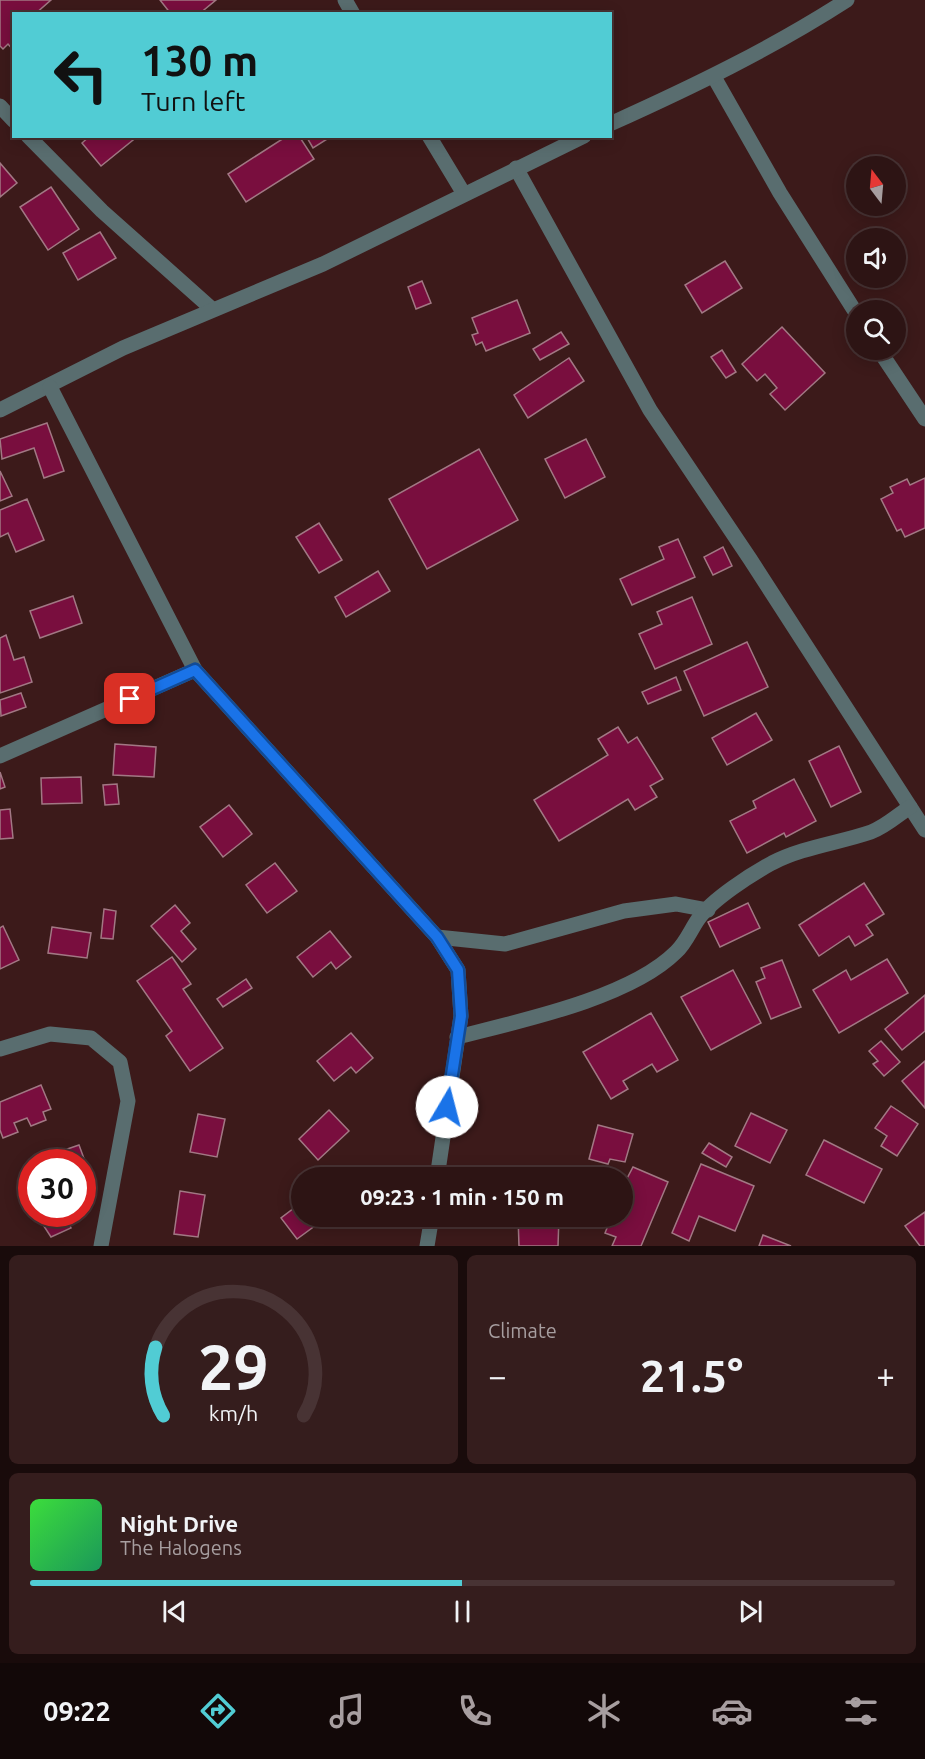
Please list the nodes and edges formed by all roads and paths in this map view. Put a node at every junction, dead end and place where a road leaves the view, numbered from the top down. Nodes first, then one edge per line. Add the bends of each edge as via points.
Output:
1 (847, 0) edge
2 (714, 77) junction
3 (0, 106) edge
4 (12, 119) edge
5 (612, 123) edge
6 (30, 138) edge
7 (430, 138) edge
8 (580, 138) edge
9 (516, 168) junction
10 (464, 194) junction
11 (848, 300) edge
12 (212, 309) junction
13 (886, 360) edge
14 (50, 387) junction
15 (0, 410) edge
16 (925, 419) edge
17 (195, 670) junction
18 (0, 756) edge
19 (910, 807) junction
20 (925, 830) edge
21 (708, 910) junction
22 (437, 937) junction
23 (458, 1037) junction
24 (0, 1049) edge
25 (439, 1167) edge
26 (430, 1227) edge
27 (101, 1246) edge
28 (427, 1246) edge

1 - 2 street via 791,36
2 - 5 street
2 - 11 street via 780,193
3 - 4 street
6 - 12 street via 102,211
7 - 10 street
8 - 9 street
9 - 10 street
9 - 19 street via 650,410
10 - 12 street via 323,264
12 - 14 street via 123,348
13 - 16 street
14 - 15 street
14 - 17 street
17 - 18 street
17 - 22 street
19 - 20 street
19 - 21 street via 873,831 772,863
21 - 22 street via 676,904 624,911 505,944
21 - 23 street via 677,951 652,971 616,990
22 - 23 street via 458,970
23 - 25 street
24 - 27 street via 50,1034 91,1038 120,1062 128,1101
26 - 28 street

